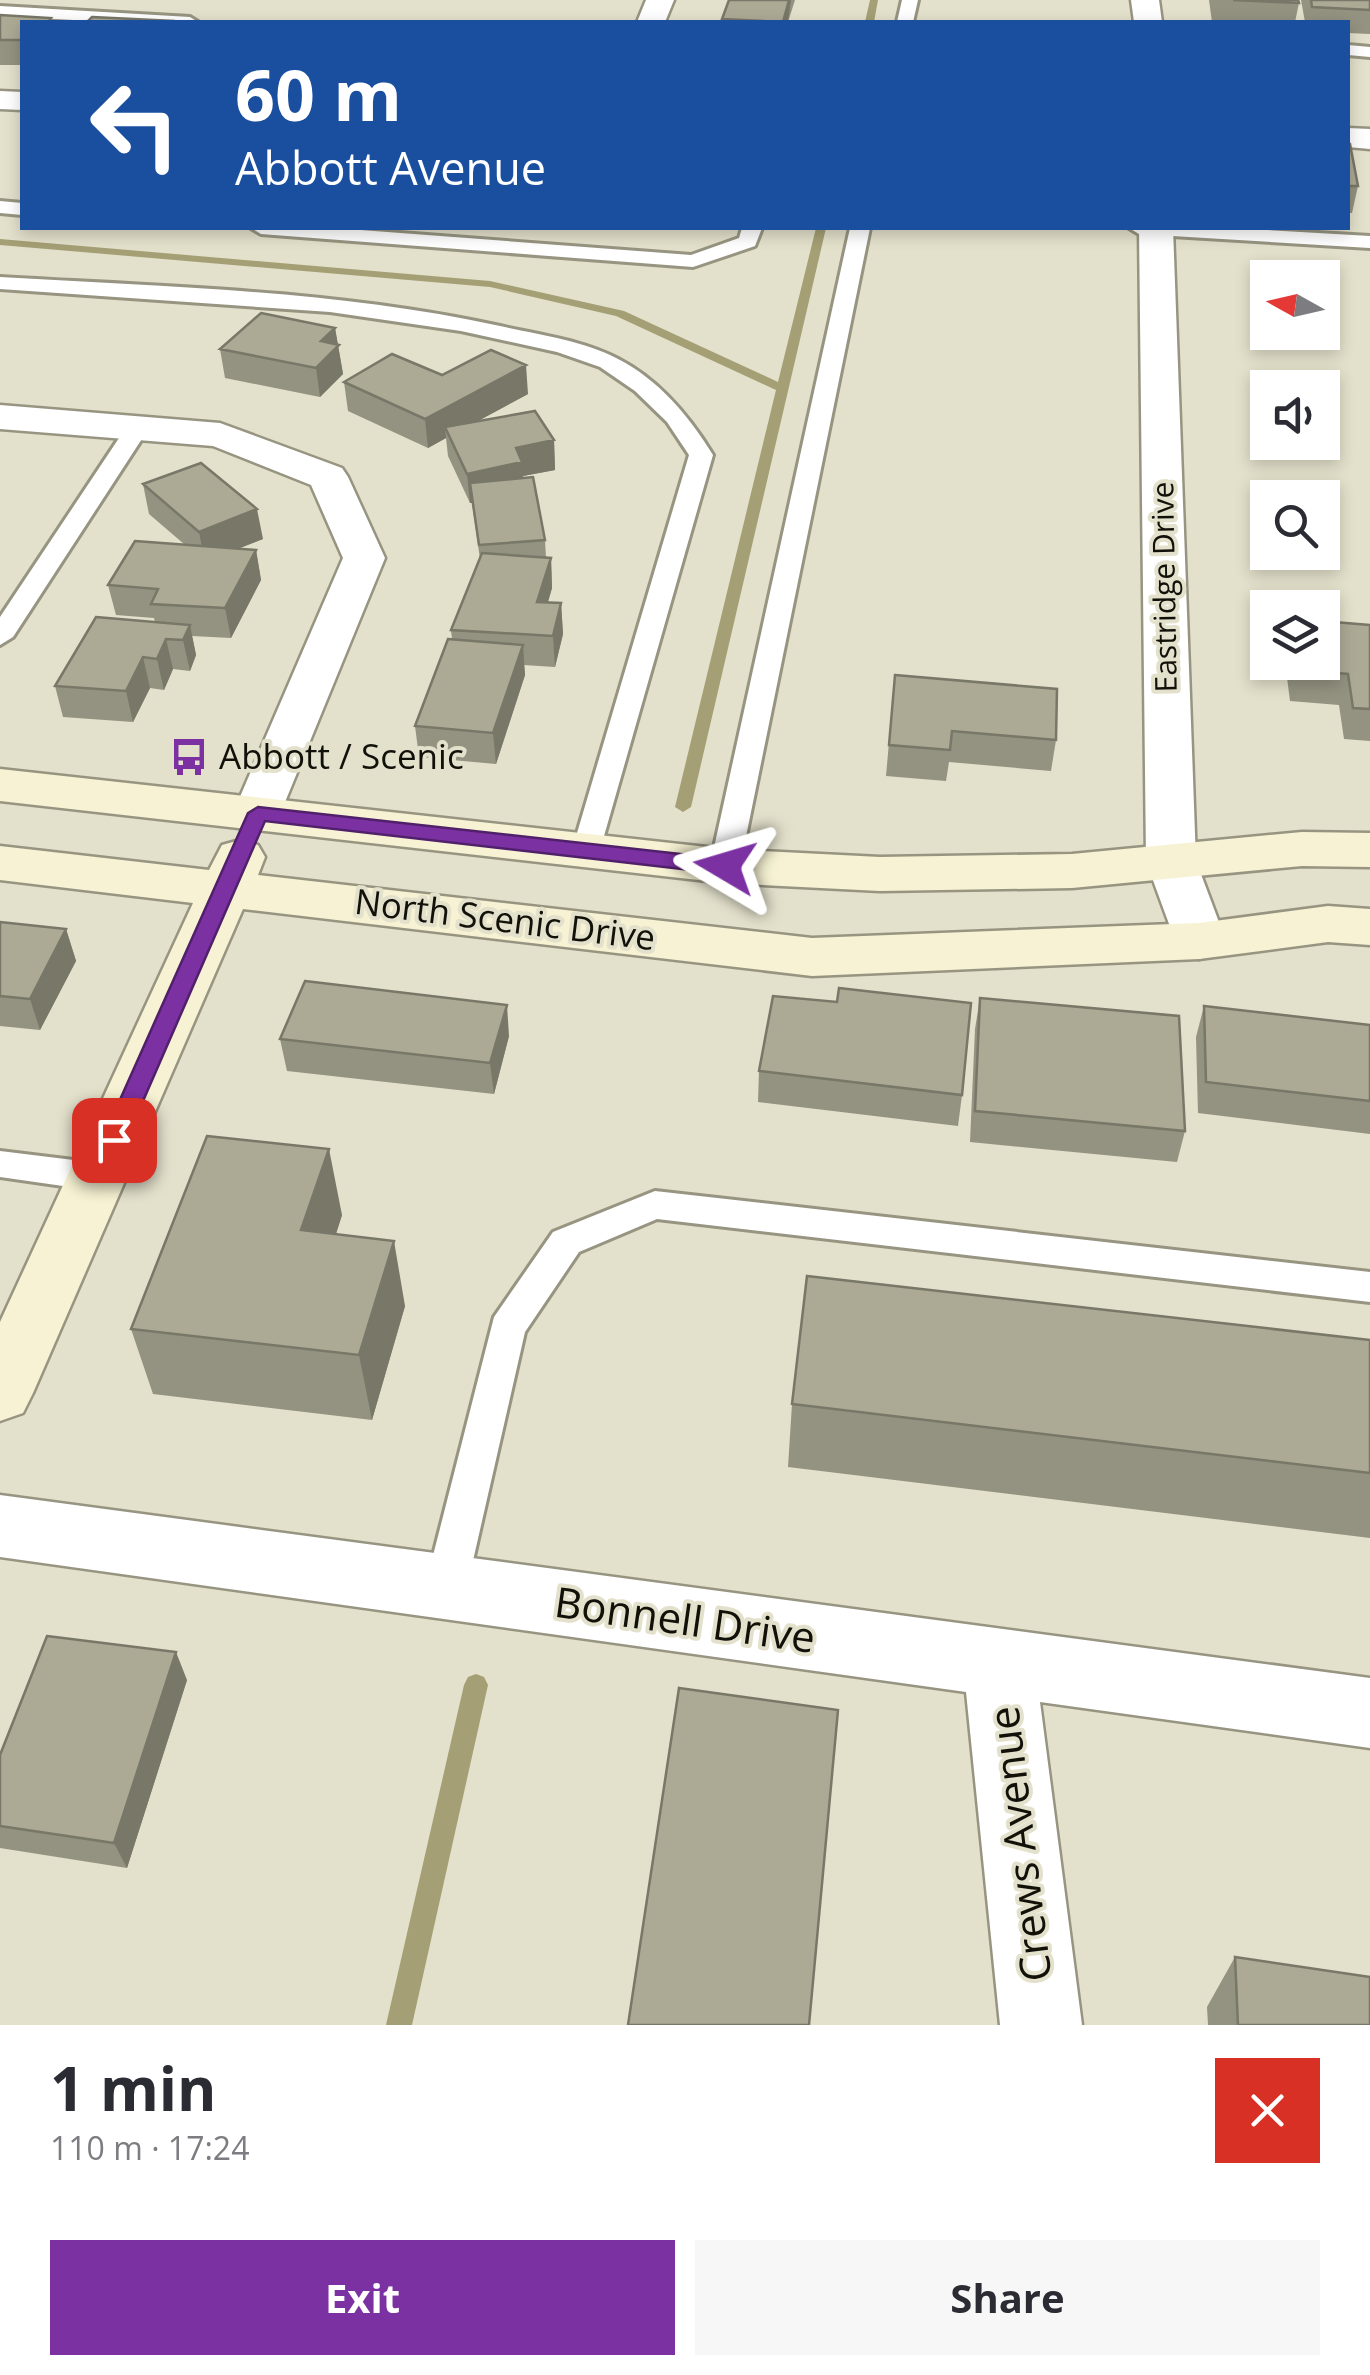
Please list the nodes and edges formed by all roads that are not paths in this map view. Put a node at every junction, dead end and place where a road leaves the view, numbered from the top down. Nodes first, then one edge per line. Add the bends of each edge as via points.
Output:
1 (0, 12) edge
2 (152, 20) edge
3 (288, 230) edge
4 (751, 230) edge
5 (860, 230) edge
6 (1156, 230) edge
7 (1187, 230) edge
8 (1370, 242) edge
9 (0, 283) edge
10 (0, 417) edge
11 (138, 428) junction
12 (0, 588) edge
13 (30, 590) junction
14 (0, 637) edge
15 (0, 785) edge
16 (258, 813) junction
17 (587, 850) junction
18 (1370, 850) edge
19 (1172, 861) junction
20 (0, 862) edge
21 (725, 866) junction
22 (228, 888) junction
23 (1370, 927) edge
24 (1199, 941) junction
25 (0, 1164) edge
26 (98, 1176) junction
27 (1370, 1287) edge
28 (0, 1393) edge
29 (0, 1526) edge
30 (446, 1587) junction
31 (999, 1662) junction
32 (1370, 1713) edge
33 (1041, 2025) edge

1 - 2 lane
3 - 4 lane via 693,260 748,242
5 - 21 lane
6 - 19 street, Eastridge Drive
7 - 8 lane
9 - 17 lane via 398,313 475,326 617,367 681,420 700,455
10 - 11 street
11 - 13 lane
11 - 16 street via 220,435 328,477 364,558
12 - 13 lane
13 - 14 lane
15 - 16 main road
16 - 17 main road
16 - 22 main road
17 - 21 main road
18 - 19 main road
19 - 21 main road via 1072,871 880,874
19 - 24 street, Eastridge Drive
20 - 22 main road, North Scenic Drive
22 - 24 main road, North Scenic Drive via 812,957
22 - 26 main road
23 - 24 main road, North Scenic Drive via 1328,924
25 - 26 lane
26 - 28 main road
27 - 30 lane via 656,1205 566,1242 507,1328
29 - 30 street, Bonnell Drive
30 - 31 street, Bonnell Drive
31 - 32 street, Bonnell Drive
31 - 33 street, Crews Avenue

